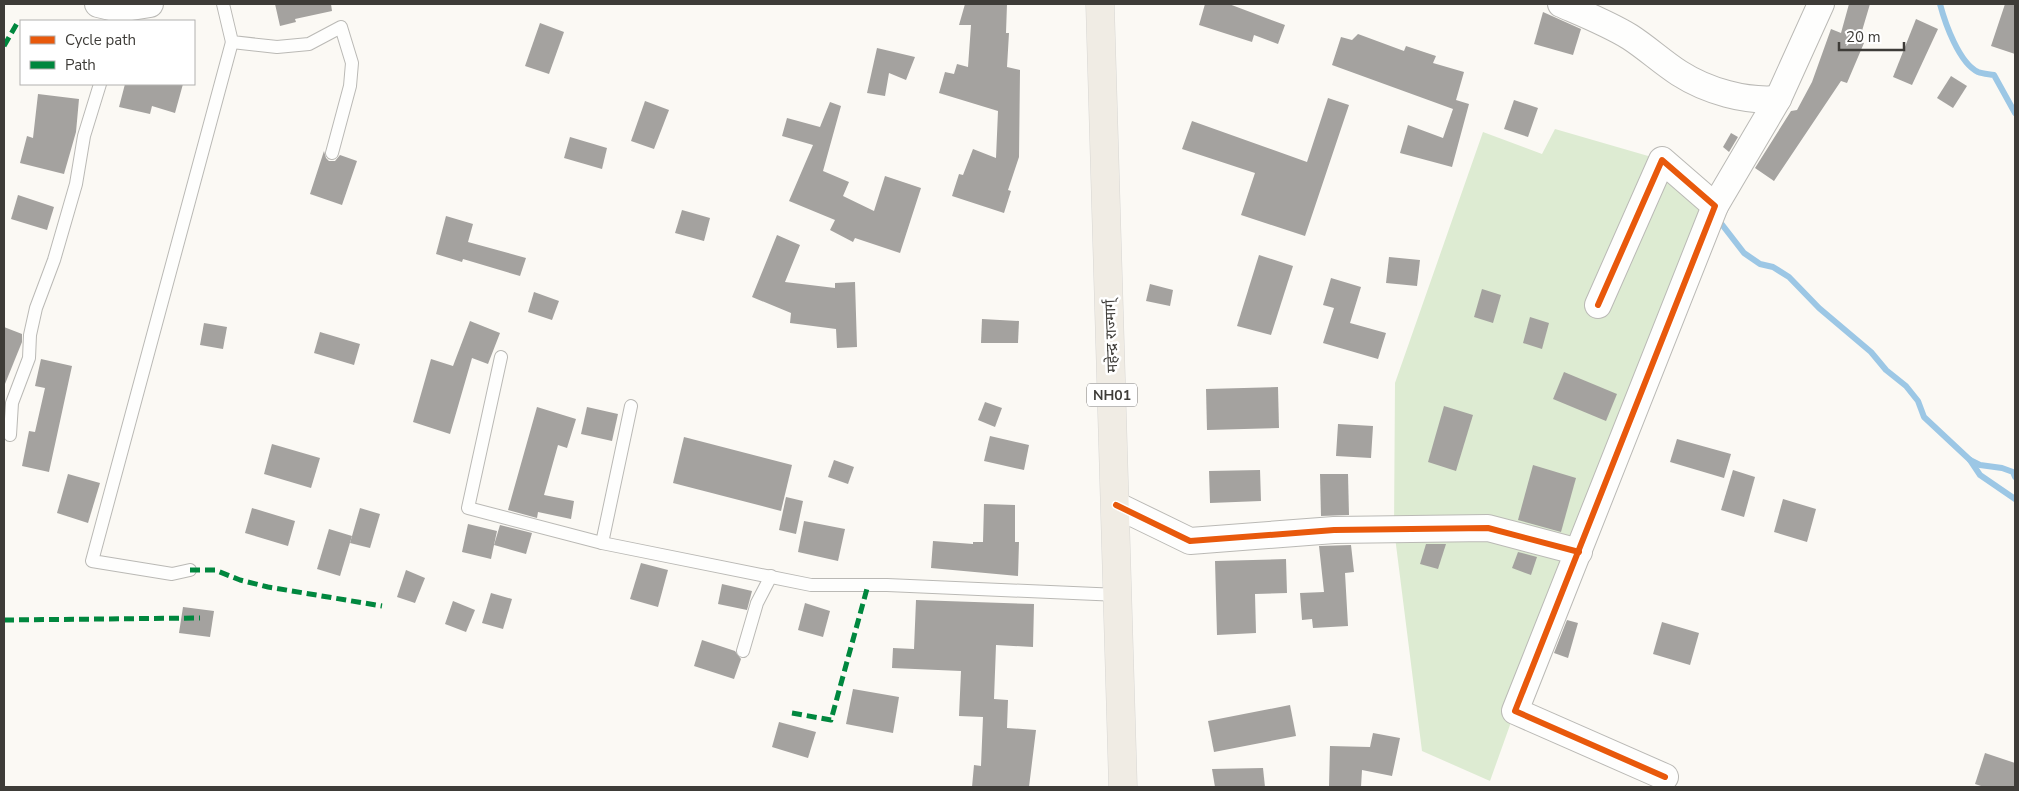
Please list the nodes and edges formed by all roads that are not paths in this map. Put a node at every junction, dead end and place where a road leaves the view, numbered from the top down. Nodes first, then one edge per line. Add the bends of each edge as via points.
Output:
1 (150, 4) edge
2 (223, 4) edge
3 (1100, 4) edge
4 (1561, 4) edge
5 (1821, 4) edge
6 (111, 11) edge
7 (232, 42) junction
8 (100, 85) edge
9 (1778, 99) junction
10 (332, 152) dead end
11 (1715, 206) junction
12 (1598, 305) dead end
13 (501, 357) dead end
14 (631, 406) dead end
15 (10, 435) dead end
16 (1116, 505) junction
17 (602, 543) junction
18 (1578, 552) junction
19 (190, 570) dead end
20 (771, 576) junction
21 (1119, 595) junction
22 (743, 651) dead end
23 (1665, 777) dead end
24 (1123, 787) edge

1 - 6 street
2 - 7 lane
3 - 16 highway, महेन्द्र राज्मार्ग् / NH01
4 - 9 street via 1630,37 1680,74 1702,85 1760,101
5 - 9 street
7 - 10 lane via 277,47 309,44 341,27 352,63 350,86
7 - 19 lane via 92,561 172,574
8 - 15 lane via 84,136 76,184 36,308 29,358 12,404
9 - 11 street
11 - 12 street via 1662,160
11 - 18 street
13 - 17 lane via 468,508
14 - 17 lane
16 - 18 street via 1190,541 1334,530 1488,528
16 - 21 highway, महेन्द्र राज्मार्ग् / NH01
17 - 20 lane
18 - 23 street via 1515,711
20 - 21 lane via 811,584 887,584
20 - 22 lane via 757,603
21 - 24 highway, महेन्द्र राज्मार्ग् / NH01

